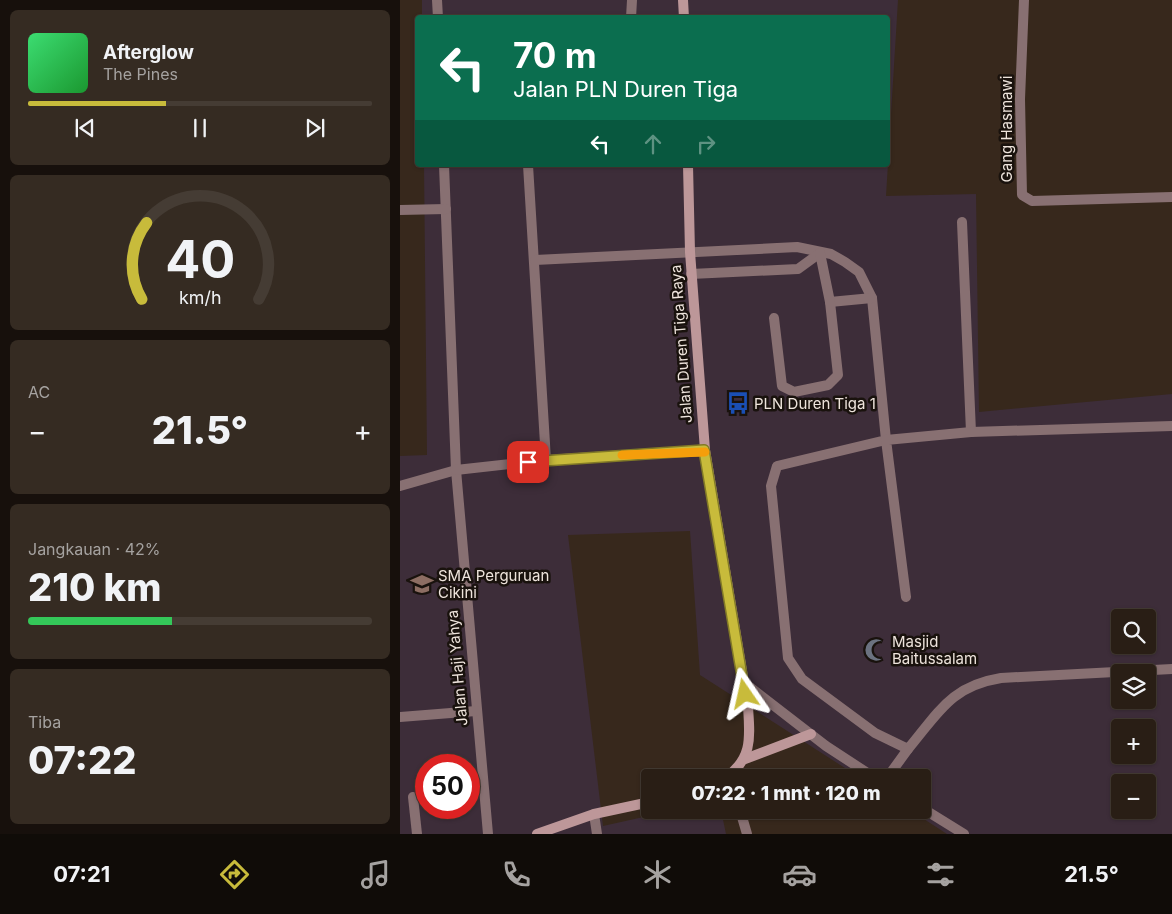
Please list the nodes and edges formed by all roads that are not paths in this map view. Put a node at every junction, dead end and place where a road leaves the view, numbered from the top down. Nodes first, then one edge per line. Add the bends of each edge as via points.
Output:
1 (437, 0) edge
2 (632, 0) edge
3 (683, 0) edge
4 (1024, 0) edge
5 (438, 15) edge
6 (631, 15) edge
7 (684, 15) edge
8 (444, 167) edge
9 (528, 167) edge
10 (688, 167) edge
11 (1172, 197) edge
12 (446, 209) junction
13 (400, 210) edge
14 (962, 222) dead end
15 (690, 252) junction
16 (820, 252) junction
17 (535, 260) junction
18 (691, 274) junction
19 (872, 298) junction
20 (830, 302) junction
21 (774, 318) dead end
22 (1172, 426) edge
23 (971, 432) junction
24 (886, 440) junction
25 (704, 450) junction
26 (546, 460) junction
27 (456, 470) junction
28 (400, 486) edge
29 (906, 597) dead end
30 (1172, 669) edge
31 (742, 681) junction
32 (476, 711) junction
33 (400, 717) edge
34 (810, 734) junction
35 (908, 749) junction
36 (745, 759) junction
37 (735, 769) edge
38 (862, 769) edge
39 (894, 769) edge
40 (414, 797) dead end
41 (641, 804) edge
42 (594, 814) junction
43 (931, 814) edge
44 (743, 819) edge
45 (417, 834) edge
46 (488, 834) edge
47 (537, 834) edge
48 (597, 834) edge
49 (747, 834) edge
50 (964, 834) edge

1 - 5 street
2 - 6 street
3 - 7 main road
4 - 11 street, Gang Hasmawi via 1020,100 1022,195 1032,201
8 - 12 street, Jalan Haji Yahya
9 - 17 street
10 - 15 main road, Jalan Duren Tiga Raya
12 - 13 street
12 - 27 street, Jalan Haji Yahya
14 - 23 street
15 - 16 street via 797,247
15 - 17 street
15 - 18 main road, Jalan Duren Tiga Raya
16 - 18 street via 798,269
16 - 19 street via 831,254 859,272
16 - 20 street
17 - 26 street
18 - 25 main road, Jalan Duren Tiga Raya
19 - 20 street
19 - 24 street
20 - 21 street via 838,375 828,385 794,392 782,386
22 - 23 street
23 - 24 street
24 - 29 street
24 - 35 street via 777,466 771,486 788,658 802,680 875,733
25 - 26 street
25 - 31 main road, Jalan Duren Tiga Raya
26 - 27 street
27 - 28 street
27 - 32 street, Jalan Haji Yahya
30 - 35 street via 980,681 951,697
31 - 34 street
31 - 36 main road, Jalan Duren Tiga Raya via 750,737
32 - 33 street
32 - 46 street, Jalan Haji Yahya
34 - 36 main road
34 - 38 street
35 - 39 street
36 - 37 main road
40 - 45 street
41 - 42 main road
42 - 47 main road
42 - 48 street
43 - 50 street
44 - 49 street

